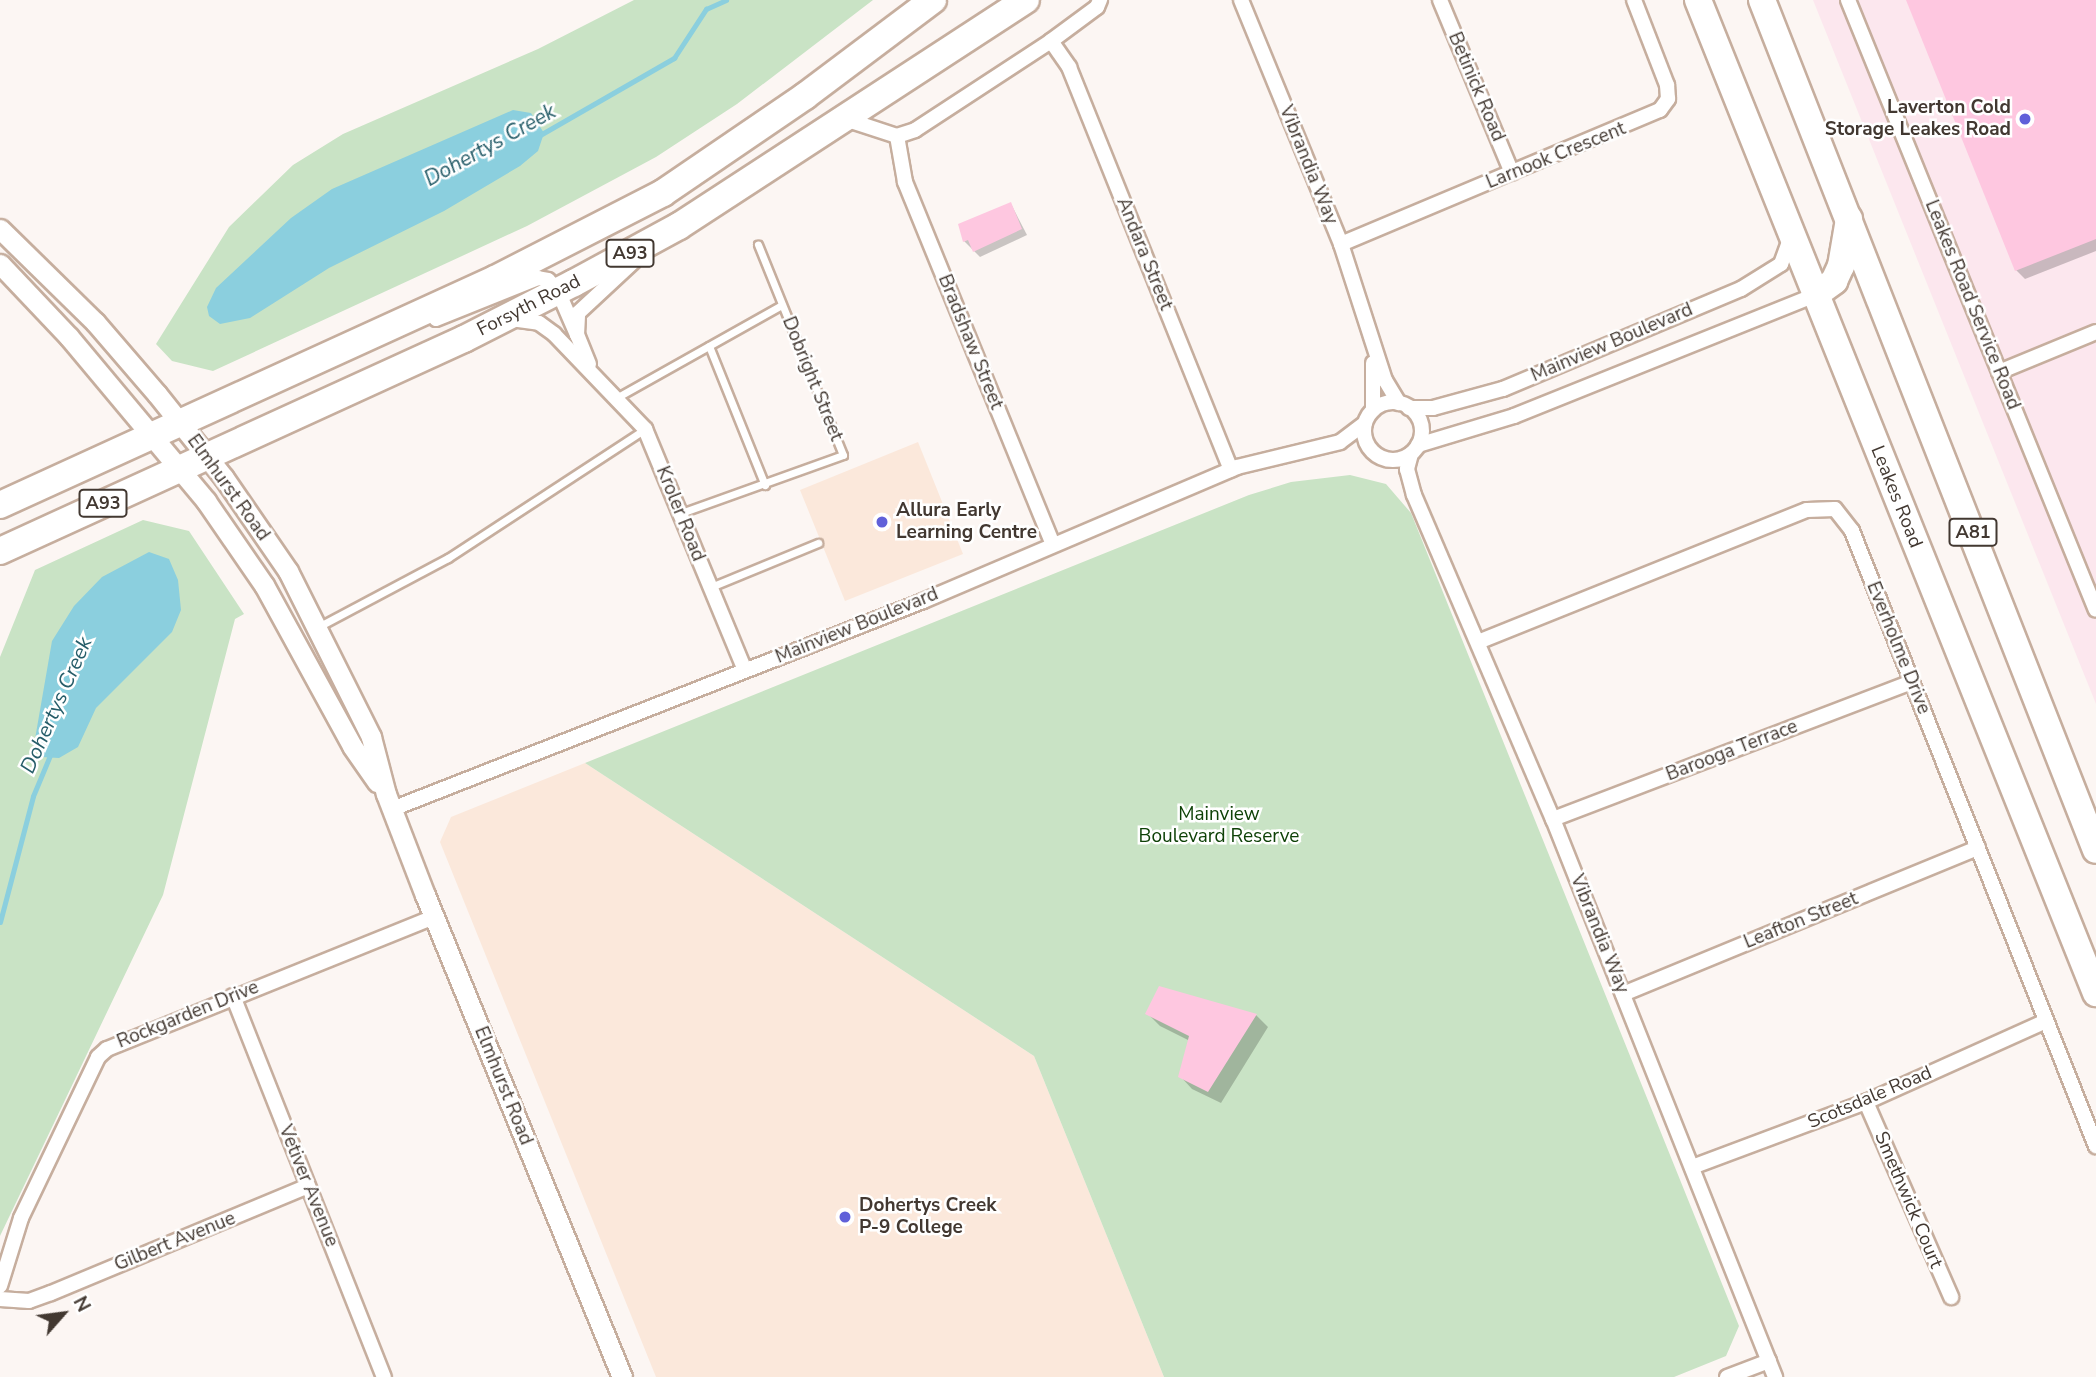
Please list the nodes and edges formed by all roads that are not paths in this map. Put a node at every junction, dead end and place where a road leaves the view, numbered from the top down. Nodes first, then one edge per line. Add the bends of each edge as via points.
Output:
1 (933, 0) edge
2 (1026, 0) edge
3 (1100, 0) edge
4 (1241, 0) edge
5 (1440, 0) edge
6 (1634, 0) edge
7 (1698, 0) edge
8 (1762, 0) edge
9 (1848, 0) edge
10 (1051, 41) junction
11 (845, 119) junction
12 (897, 136) junction
13 (1512, 173) junction
14 (1850, 214) junction
15 (679, 226) junction
16 (0, 229) edge
17 (1791, 237) junction
18 (1341, 244) junction
19 (758, 245) dead end
20 (0, 264) edge
21 (558, 291) junction
22 (1815, 295) junction
23 (782, 305) junction
24 (503, 319) junction
25 (1370, 331) junction
26 (2096, 332) edge
27 (577, 335) junction
28 (357, 341) junction
29 (709, 346) junction
30 (592, 372) junction
31 (1999, 372) junction
32 (615, 398) junction
33 (1404, 405) junction
34 (1369, 416) junction
35 (180, 423) junction
36 (645, 429) junction
37 (152, 435) junction
38 (1322, 447) junction
39 (1414, 449) junction
40 (206, 456) junction
41 (1380, 457) junction
42 (180, 468) junction
43 (1231, 470) junction
44 (765, 485) junction
45 (1414, 495) junction
46 (0, 505) edge
47 (680, 514) junction
48 (818, 543) dead end
49 (1053, 544) junction
50 (0, 551) edge
51 (710, 587) junction
52 (2096, 610) edge
53 (317, 627) junction
54 (1478, 642) junction
55 (745, 670) junction
56 (1912, 682) junction
57 (389, 802) junction
58 (1553, 819) junction
59 (1978, 848) junction
60 (2096, 850) edge
61 (434, 917) junction
62 (2096, 993) edge
63 (1623, 994) junction
64 (233, 996) junction
65 (2044, 1021) junction
66 (1866, 1102) junction
67 (2096, 1146) edge
68 (1692, 1167) junction
69 (309, 1186) junction
70 (0, 1286) edge
71 (1951, 1297) dead end
72 (0, 1299) edge
73 (1769, 1361) junction
74 (384, 1377) edge
75 (622, 1377) edge
76 (1727, 1377) edge
77 (1775, 1377) edge

1 - 28 highway, Forsyth Road / A93 via 805,96 663,193 495,279
2 - 11 highway, Forsyth Road / A93
3 - 10 street via 1097,8
4 - 18 street, Vibrandia Way
5 - 13 street, Betinick Road
6 - 13 street, Larnook Crescent via 1668,99 1651,116
7 - 17 highway, Leakes Road
8 - 14 highway, A81
9 - 31 street, Leakes Road Service Road
10 - 12 street via 915,130
10 - 43 street, Andara Street via 1069,66
11 - 12 street
11 - 15 highway, Forsyth Road / A93
12 - 49 street, Bradshaw Street via 905,182
13 - 18 street, Larnook Crescent
14 - 22 highway via 1841,266 1834,281
14 - 60 highway, A81
15 - 21 highway, Forsyth Road / A93
15 - 27 street via 578,313
16 - 35 street, Elmhurst Road via 94,322
17 - 22 highway, Leakes Road
17 - 33 street, Mainview Boulevard via 1781,264 1741,289 1503,389 1433,408
18 - 25 street, Vibrandia Way
19 - 23 lane, Dobright Street
20 - 37 street, Elmhurst Road
21 - 24 highway, Forsyth Road / A93
21 - 27 street
21 - 28 street via 548,280 528,280 445,316
22 - 39 street, Mainview Boulevard via 1514,416
22 - 62 highway, Leakes Road
23 - 29 lane, Dobright Street
23 - 44 lane, Dobright Street via 843,454
24 - 30 street via 539,323
24 - 40 highway, Forsyth Road / A93
25 - 33 street, Vibrandia Way via 1385,380
25 - 34 street, Vibrandia Way
26 - 31 street
27 - 30 street
28 - 35 highway, Forsyth Road / A93
29 - 32 lane, Dobright Street
29 - 44 lane
30 - 32 street, Kroler Road
31 - 52 street, Leakes Road Service Road
32 - 36 street, Kroler Road
33 - 34 street
33 - 39 street via 1420,425
34 - 38 street, Mainview Boulevard via 1340,442
34 - 41 street via 1365,440
35 - 37 highway, Forsyth Road / A93
35 - 40 street, Elmhurst Road
36 - 47 street, Kroler Road
36 - 53 lane via 448,558
37 - 42 street, Elmhurst Road
37 - 46 highway, Forsyth Road / A93
38 - 41 street, Mainview Boulevard via 1357,447
38 - 43 street, Mainview Boulevard
39 - 41 street
39 - 45 street, Vibrandia Way via 1407,469
40 - 42 highway, Forsyth Road / A93
40 - 53 street, Elmhurst Road via 288,572
41 - 45 street, Vibrandia Way
42 - 50 highway, Forsyth Road / A93
42 - 57 street, Elmhurst Road via 264,585 352,746
43 - 49 street, Mainview Boulevard
44 - 47 lane, Dobright Street via 749,486
45 - 54 street, Vibrandia Way
47 - 51 street, Kroler Road
48 - 51 lane
49 - 55 street, Mainview Boulevard
51 - 55 street, Kroler Road
53 - 57 street, Elmhurst Road via 370,737
54 - 56 street, Everholme Drive via 1823,507 1835,509 1852,531
54 - 58 street, Vibrandia Way
55 - 57 street, Mainview Boulevard
56 - 58 street, Barooga Terrace
56 - 59 street, Everholme Drive
57 - 61 street, Elmhurst Road
58 - 63 street, Vibrandia Way
59 - 63 street, Leafton Street
59 - 65 street, Everholme Drive
61 - 64 street, Rockgarden Drive
61 - 75 street, Elmhurst Road
63 - 68 street, Vibrandia Way
64 - 69 street, Vetiver Avenue
64 - 70 street, Rockgarden Drive via 123,1041 98,1058 21,1218
65 - 66 street, Scotsdale Road
65 - 67 street, Everholme Drive
66 - 68 street, Scotsdale Road
66 - 71 street, Smethwick Court
68 - 73 street, Vibrandia Way
69 - 72 street, Gilbert Avenue via 51,1293 29,1301
69 - 74 street, Vetiver Avenue
73 - 76 street
73 - 77 street, Vibrandia Way

